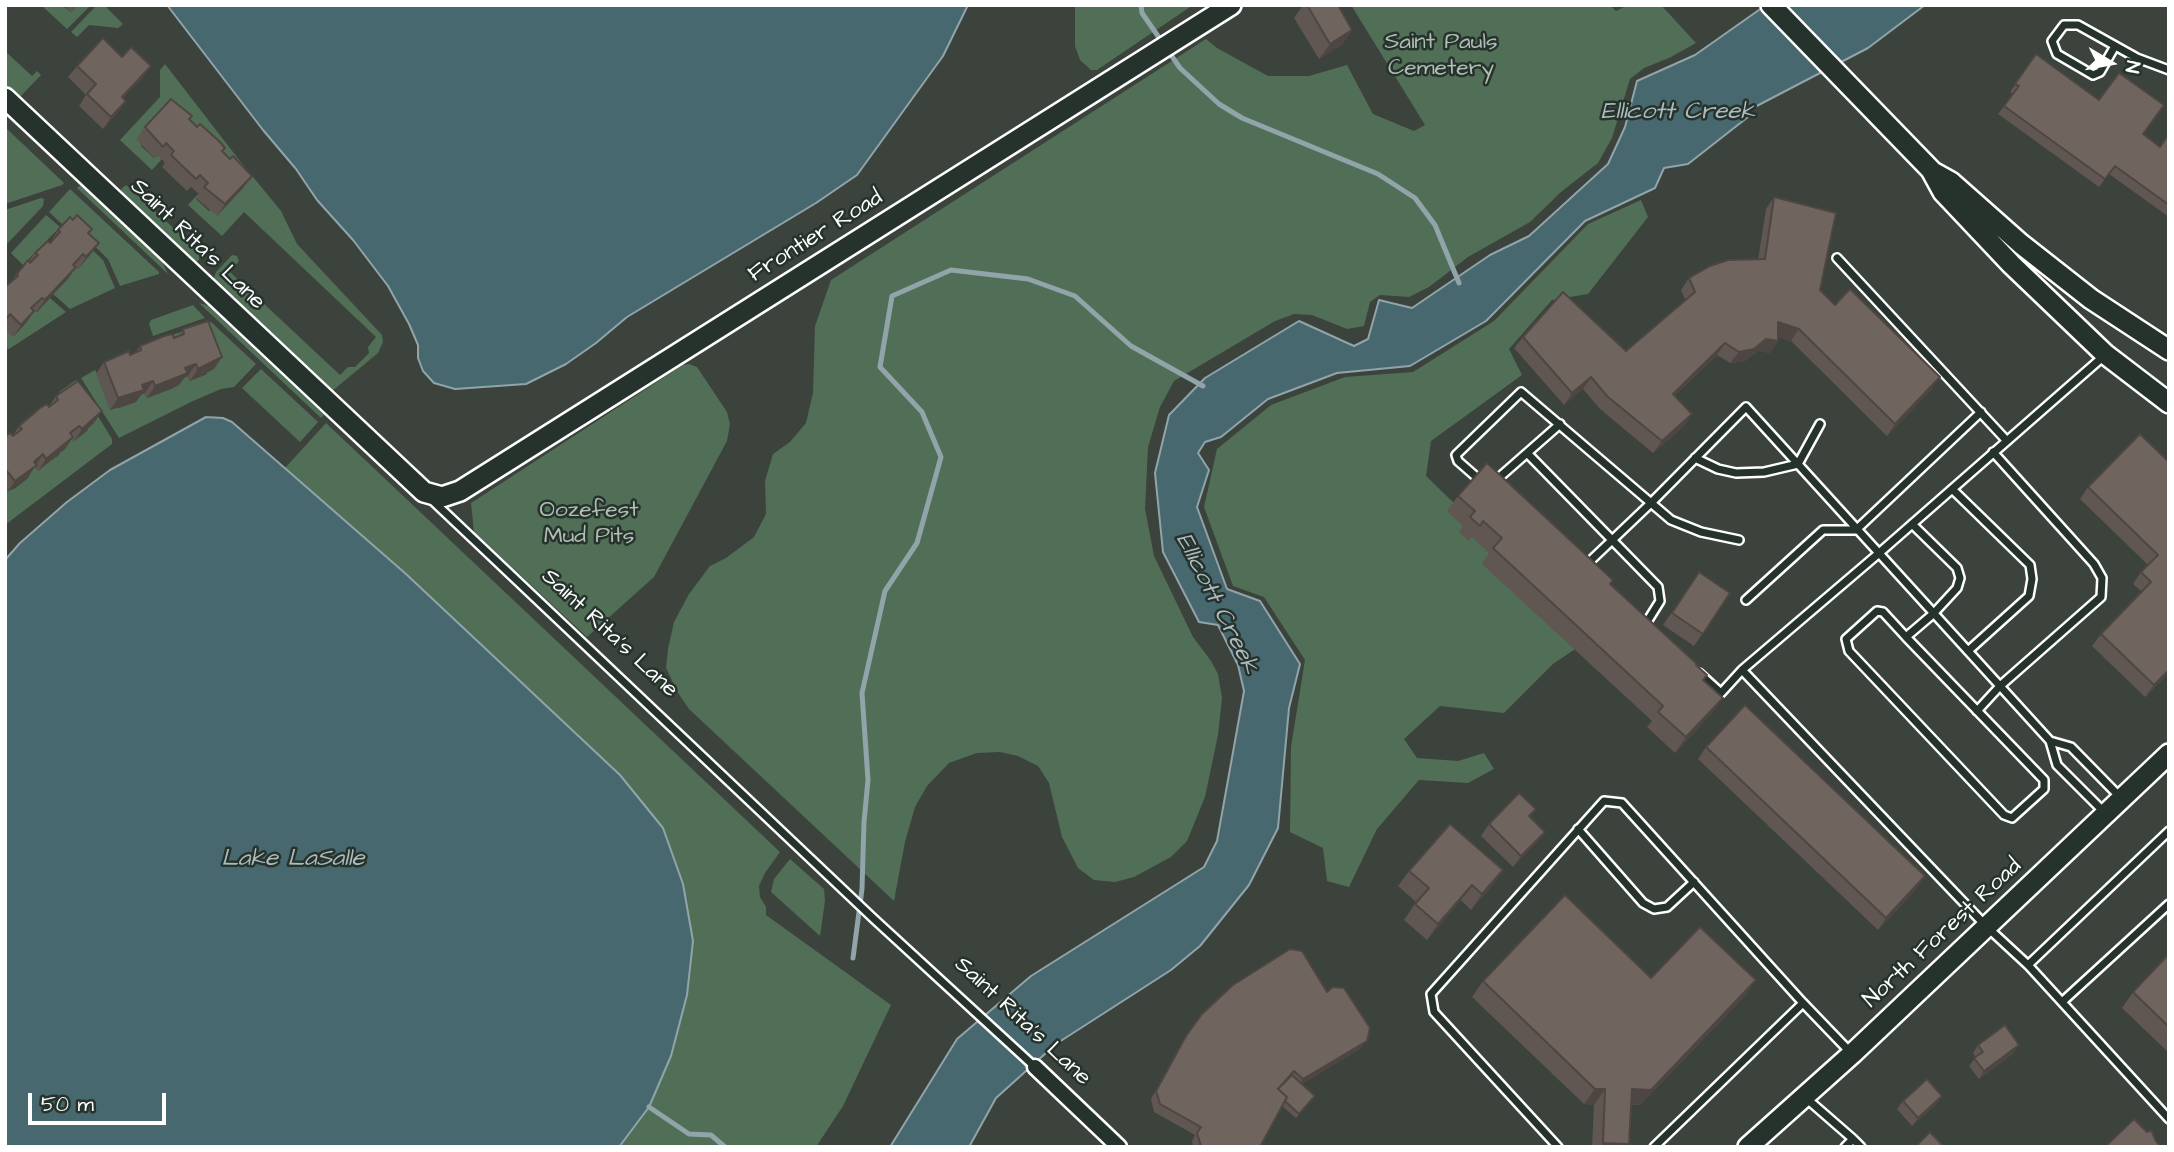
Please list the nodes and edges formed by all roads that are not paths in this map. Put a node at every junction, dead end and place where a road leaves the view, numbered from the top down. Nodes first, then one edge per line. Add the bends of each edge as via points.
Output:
1 (1231, 5) edge
2 (1771, 5) edge
3 (2115, 46) junction
4 (2169, 70) edge
5 (5, 98) edge
6 (1930, 170) junction
7 (1837, 258) dead end
8 (2169, 350) edge
9 (2105, 354) junction
10 (2169, 403) edge
11 (1981, 412) junction
12 (1820, 424) dead end
13 (1559, 425) junction
14 (2007, 441) junction
15 (1993, 452) junction
16 (1527, 453) junction
17 (1695, 458) junction
18 (1798, 464) junction
19 (1952, 489) junction
20 (424, 492) junction
21 (1651, 503) junction
22 (1912, 524) junction
23 (1856, 530) junction
24 (1613, 539) junction
25 (1739, 540) dead end
26 (1878, 554) junction
27 (1581, 569) edge
28 (1745, 600) dead end
29 (1933, 614) junction
30 (1636, 617) edge
31 (1645, 625) junction
32 (1654, 634) edge
33 (1906, 637) junction
34 (1968, 651) junction
35 (1692, 667) edge
36 (1741, 670) junction
37 (2000, 685) junction
38 (1977, 711) junction
39 (2050, 741) junction
40 (2169, 754) edge
41 (2121, 799) junction
42 (2105, 814) junction
43 (1578, 829) junction
44 (2169, 831) edge
45 (1694, 882) junction
46 (2169, 904) edge
47 (1987, 927) junction
48 (2028, 965) junction
49 (2062, 1002) junction
50 (1803, 1003) junction
51 (1852, 1054) junction
52 (1035, 1067) joint
53 (1806, 1097) junction
54 (2169, 1119) edge
55 (1853, 1139) junction
56 (1119, 1147) edge
57 (1558, 1147) edge
58 (1654, 1147) edge
59 (1748, 1147) edge
60 (1845, 1147) edge
61 (1861, 1147) edge

1 - 20 street, Frontier Road via 460,491 442,497
2 - 6 street
3 - 3 lane via 2078,25 2064,24 2052,41 2057,54 2093,75 2100,72
3 - 4 lane
5 - 20 street, Saint Rita's Lane
6 - 8 street via 1951,181 2091,299
6 - 9 street via 1943,192 1994,246
7 - 11 lane
9 - 10 street
9 - 14 lane
11 - 14 lane
11 - 23 lane
12 - 18 lane
13 - 16 lane
13 - 16 lane via 1521,392 1456,455 1488,487
13 - 21 lane
14 - 15 lane
15 - 19 lane
15 - 37 lane via 2102,578 2101,597
16 - 24 lane
17 - 18 lane via 1736,473
17 - 18 lane via 1746,407
17 - 21 lane
18 - 23 lane
19 - 22 lane
19 - 34 lane via 2030,565 2032,579 2029,596
20 - 52 lane, Saint Rita's Lane
21 - 24 lane
21 - 25 lane via 1671,520
22 - 26 lane
22 - 29 lane via 1957,568 1960,578 1957,588
23 - 26 lane
23 - 28 lane via 1823,530
24 - 27 lane
24 - 31 lane via 1658,587 1660,601
26 - 29 lane
26 - 36 lane
29 - 33 lane
29 - 34 lane
30 - 31 lane
31 - 32 lane
33 - 38 lane
33 - 38 lane via 1877,611 1846,639 1858,660 2004,815 2012,818 2044,789 2044,780
34 - 37 lane
35 - 36 lane via 1721,692
36 - 47 lane
37 - 38 lane
37 - 39 lane
39 - 41 lane via 2071,747
39 - 42 lane via 2057,765
40 - 41 street, North Forest Road
41 - 42 street, North Forest Road
42 - 47 street, North Forest Road
43 - 45 lane via 1643,903 1654,909 1667,907
43 - 45 lane via 1604,801 1622,803
43 - 57 lane via 1431,994 1434,1012
44 - 48 lane
45 - 50 lane
46 - 49 lane
47 - 48 lane
47 - 51 street, North Forest Road
48 - 49 lane
49 - 54 lane
50 - 51 lane
50 - 58 lane
51 - 53 street, North Forest Road
52 - 56 street, Saint Rita's Lane
53 - 55 lane
53 - 59 street, North Forest Road
55 - 60 lane
55 - 61 lane

